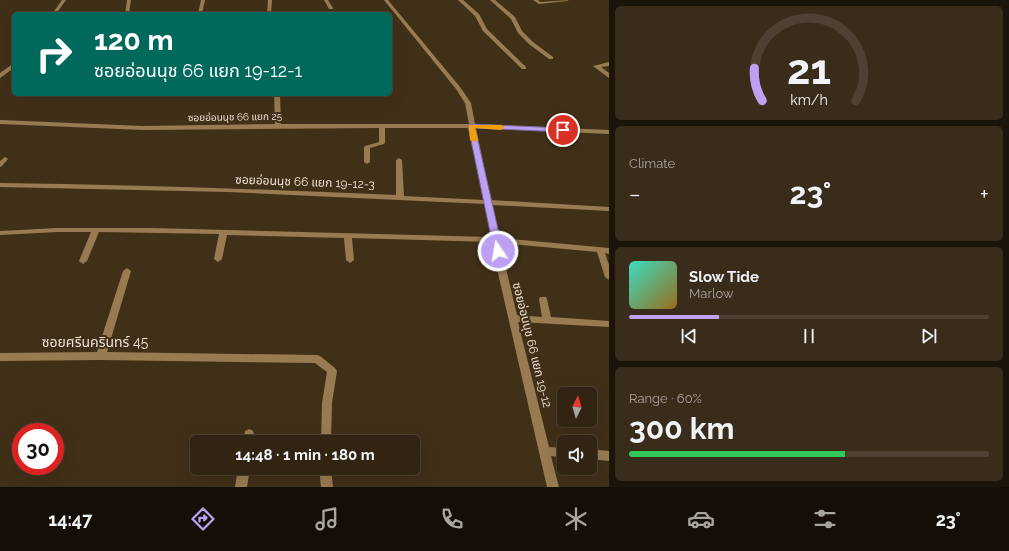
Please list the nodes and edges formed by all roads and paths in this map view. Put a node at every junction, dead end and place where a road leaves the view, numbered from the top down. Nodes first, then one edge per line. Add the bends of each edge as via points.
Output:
1 (64, 0) edge
2 (129, 0) edge
3 (203, 0) edge
4 (270, 0) edge
5 (326, 0) edge
6 (386, 0) edge
7 (460, 0) edge
8 (492, 0) edge
9 (535, 0) edge
10 (567, 0) edge
11 (331, 8) dead end
12 (55, 12) edge
13 (127, 12) edge
14 (200, 12) edge
15 (269, 12) edge
16 (551, 58) dead end
17 (609, 64) edge
18 (12, 67) edge
19 (524, 68) dead end
20 (0, 76) edge
21 (609, 76) edge
22 (277, 96) edge
23 (0, 122) edge
24 (278, 126) junction
25 (382, 126) junction
26 (471, 126) junction
27 (609, 132) edge
28 (399, 160) dead end
29 (368, 162) dead end
30 (0, 185) edge
31 (400, 198) junction
32 (487, 202) junction
33 (609, 209) edge
34 (96, 230) junction
35 (0, 233) edge
36 (224, 233) junction
37 (348, 236) junction
38 (496, 240) junction
39 (600, 250) junction
40 (609, 251) edge
41 (218, 259) dead end
42 (350, 260) dead end
43 (83, 261) dead end
44 (127, 271) dead end
45 (609, 277) edge
46 (543, 299) dead end
47 (513, 318) junction
48 (547, 320) junction
49 (609, 324) edge
50 (0, 356) edge
51 (101, 356) junction
52 (326, 435) edge
53 (546, 451) junction
54 (557, 452) edge
55 (597, 455) edge
56 (609, 456) edge
57 (243, 475) edge
58 (326, 475) edge
59 (242, 487) edge
60 (327, 487) edge
61 (553, 487) edge

1 - 12 street
2 - 13 street
3 - 14 street
4 - 15 street
5 - 11 street
6 - 26 street, ซอยอ่อนนุช 66 แยก 19-12 via 464,97 468,103
7 - 19 street via 477,15 485,30
8 - 16 street via 513,18 520,32 531,43
9 - 10 street via 539,3
17 - 21 street via 596,66
18 - 20 street
22 - 24 street
23 - 24 street, ซอยอ่อนนุช 66 แยก 25 via 143,128
24 - 25 street, ซอยอ่อนนุช 66 แยก 25
25 - 26 street, ซอยอ่อนนุช 66 แยก 25
25 - 29 street via 382,143 367,147
26 - 27 street, ซอยอ่อนนุช 66 แยก 25
26 - 32 street, ซอยอ่อนนุช 66 แยก 19-12
28 - 31 street
30 - 31 street, ซอยอ่อนนุช 66 แยก 19-12-3
31 - 32 street, ซอยอ่อนนุช 66 แยก 19-12-3
32 - 33 street, ซอยอ่อนนุช 66 แยก 19-12-3
32 - 38 street, ซอยอ่อนนุช 66 แยก 19-12
34 - 35 street
34 - 36 street
34 - 43 street
36 - 37 street
36 - 41 street
37 - 38 street
37 - 42 street
38 - 39 street
38 - 47 street, ซอยอ่อนนุช 66 แยก 19-12
39 - 40 street
39 - 45 street
44 - 51 street
46 - 48 street
47 - 48 street
47 - 53 street, ซอยอ่อนนุช 66 แยก 19-12
48 - 49 street
50 - 51 street, ซอยศรีนครินทร์ 45
51 - 52 street, ซอยศรีนครินทร์ 45 via 317,359 332,371 327,403
53 - 54 street
53 - 61 street, ซอยอ่อนนุช 66 แยก 19-12
55 - 56 street
57 - 59 street
58 - 60 street

